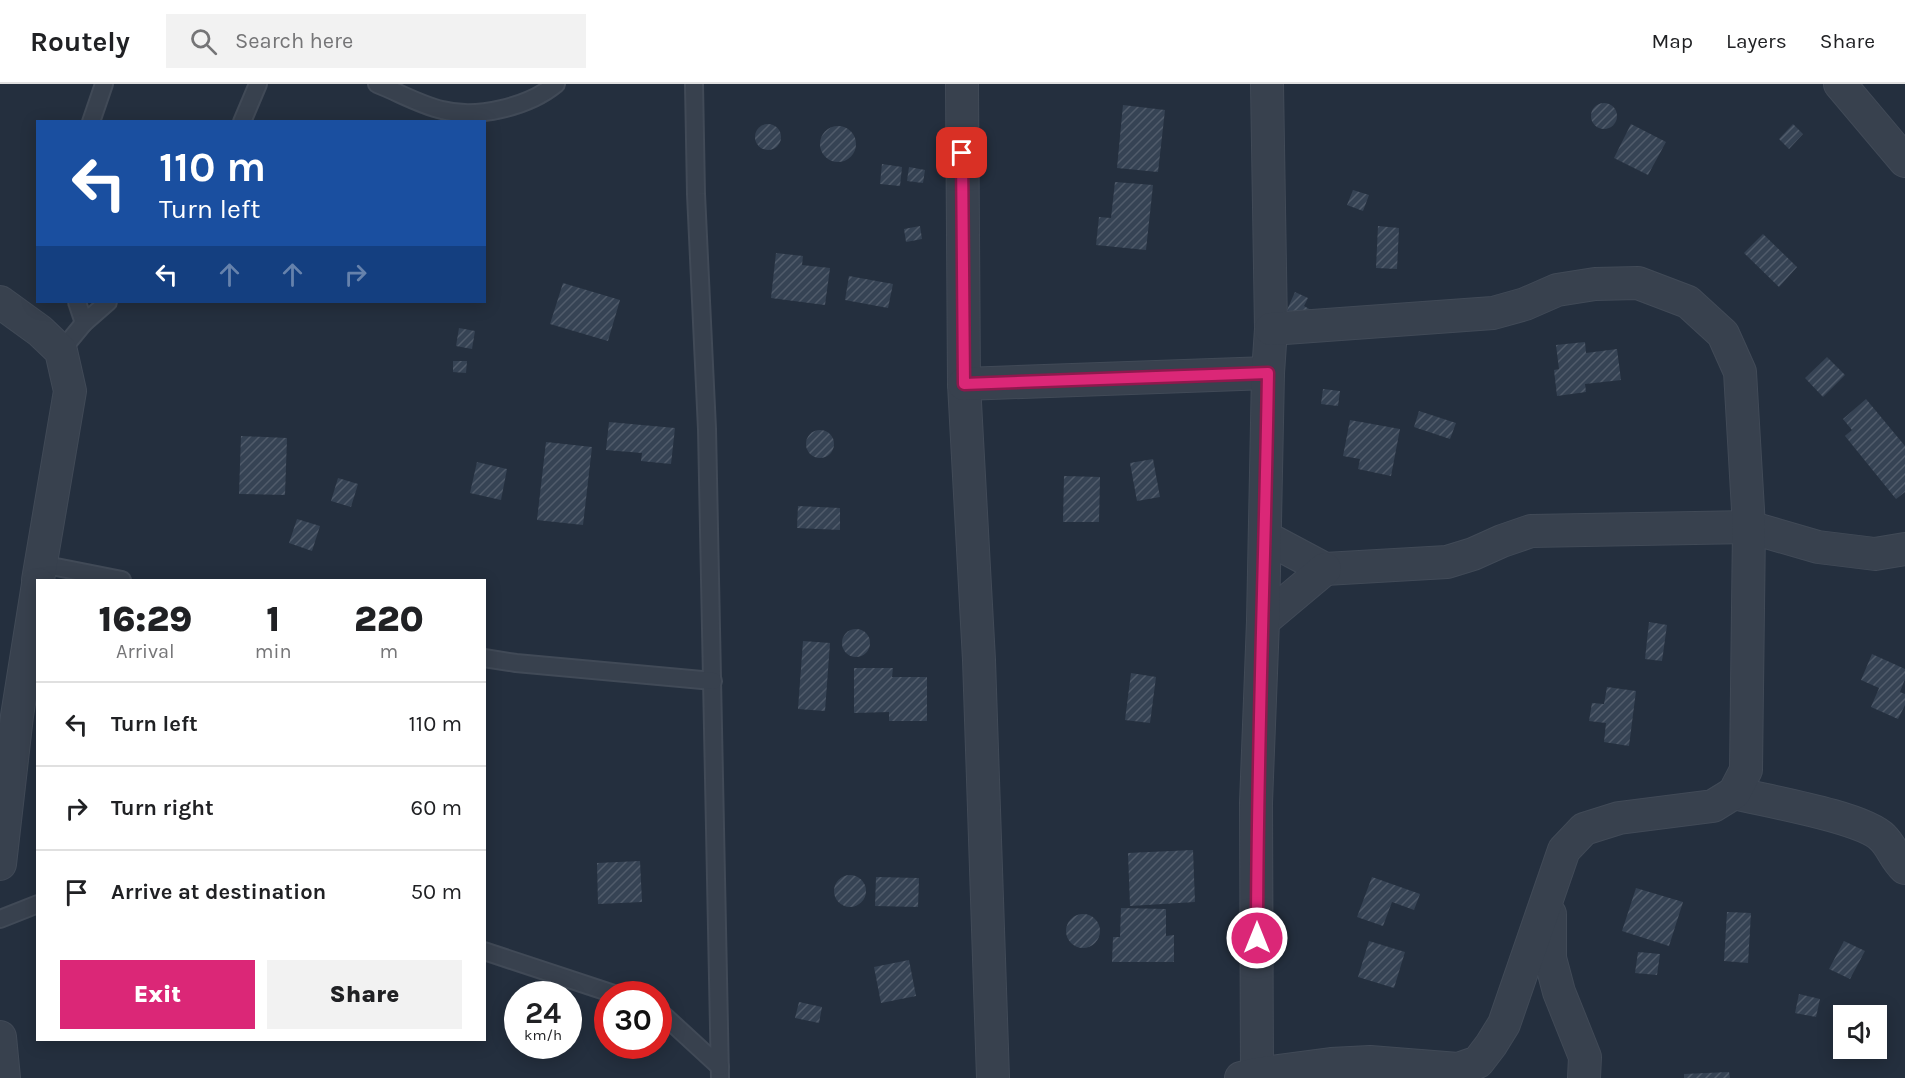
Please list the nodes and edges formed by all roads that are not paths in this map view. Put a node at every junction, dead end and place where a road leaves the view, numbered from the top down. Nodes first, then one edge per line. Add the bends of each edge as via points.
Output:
1 (104, 84) edge
2 (258, 84) edge
3 (377, 84) edge
4 (556, 84) edge
5 (694, 84) edge
6 (962, 84) edge
7 (1267, 84) edge
8 (1840, 84) edge
9 (92, 120) edge
10 (243, 120) edge
11 (1905, 161) edge
12 (0, 302) edge
13 (77, 303) edge
14 (107, 303) edge
15 (84, 323) junction
16 (1271, 329) junction
17 (61, 351) junction
18 (1268, 373) junction
19 (964, 384) junction
20 (1749, 527) junction
21 (1265, 537) junction
22 (1905, 549) edge
23 (1325, 569) junction
24 (39, 576) edge
25 (101, 579) edge
26 (36, 595) edge
27 (1263, 621) junction
28 (486, 658) edge
29 (713, 681) junction
30 (1734, 793) junction
31 (0, 864) edge
32 (1905, 868) edge
33 (1550, 889) junction
34 (36, 905) edge
35 (0, 919) edge
36 (486, 952) edge
37 (594, 987) edge
38 (672, 1024) edge
39 (0, 1037) edge
40 (1367, 1070) edge
41 (720, 1072) edge
42 (1249, 1076) edge
43 (4, 1078) edge
44 (993, 1078) edge
45 (1584, 1078) edge

1 - 9 lane
2 - 10 lane
3 - 4 lane via 442,110 476,114 507,107 544,93
5 - 29 lane
6 - 19 street
7 - 16 street
8 - 11 street
12 - 17 street
13 - 15 lane
14 - 15 lane
15 - 17 lane
16 - 18 street
16 - 20 street via 1493,313 1557,290 1595,284 1638,283 1688,302 1723,334 1740,372
17 - 24 street via 70,391
18 - 19 street
18 - 21 street
19 - 44 street via 979,660
20 - 22 street via 1818,547 1875,554
20 - 23 street via 1531,531 1446,562
20 - 30 street via 1746,770
21 - 23 street
21 - 27 street
23 - 27 street
24 - 25 lane
26 - 31 street
27 - 42 street
28 - 29 lane
29 - 41 lane
30 - 32 street via 1862,826 1883,838
30 - 33 street via 1713,806 1619,818 1584,829 1564,850
33 - 40 street via 1504,1024 1478,1062 1458,1070
33 - 45 street via 1550,958 1585,1057
34 - 35 lane
36 - 37 lane
38 - 41 lane
39 - 43 street
40 - 42 street via 1331,1064

